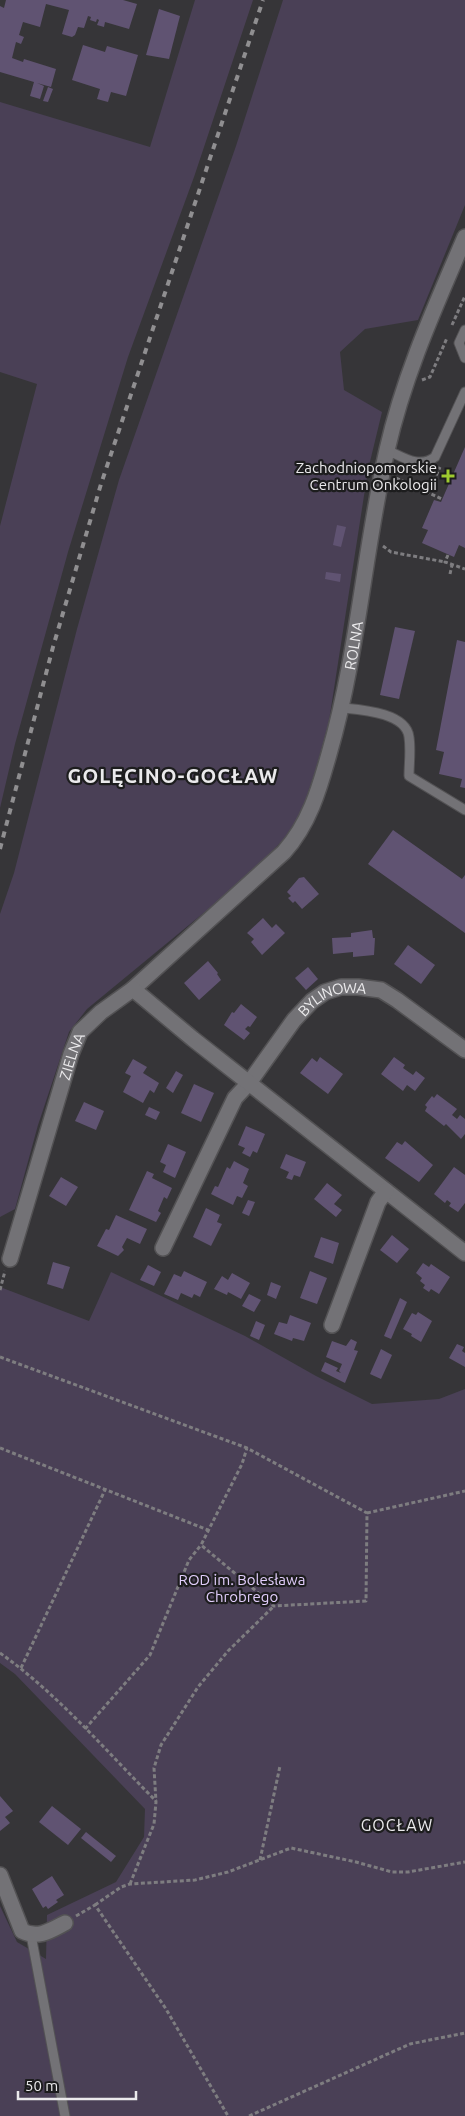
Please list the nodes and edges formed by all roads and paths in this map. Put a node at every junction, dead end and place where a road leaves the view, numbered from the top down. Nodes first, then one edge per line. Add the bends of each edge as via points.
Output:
1 (465, 237) edge
2 (465, 330) edge
3 (465, 358) edge
4 (465, 392) edge
5 (387, 450) junction
6 (390, 476) dead end
7 (442, 499) dead end
8 (379, 540) dead end
9 (448, 554) dead end
10 (445, 562) junction
11 (452, 565) junction
12 (465, 569) edge
13 (450, 574) dead end
14 (343, 708) junction
15 (465, 810) edge
16 (133, 989) junction
17 (465, 1050) edge
18 (249, 1082) junction
19 (386, 1191) junction
20 (163, 1248) dead end
21 (465, 1253) edge
22 (10, 1259) dead end
23 (332, 1325) dead end
24 (0, 1357) edge
25 (0, 1448) edge
26 (248, 1448) junction
27 (105, 1490) junction
28 (465, 1491) edge
29 (367, 1513) junction
30 (208, 1530) junction
31 (201, 1545) junction
32 (274, 1606) junction
33 (0, 1653) edge
34 (21, 1668) junction
35 (85, 1729) junction
36 (280, 1766) dead end
37 (156, 1802) junction
38 (260, 1860) junction
39 (465, 1862) edge
40 (0, 1876) edge
41 (130, 1884) junction
42 (95, 1905) junction
43 (65, 1923) joint
44 (31, 1935) junction
45 (465, 2032) edge
46 (65, 2116) edge
47 (228, 2116) edge
48 (250, 2116) edge

1 - 5 street, ROLNA via 408,373
2 - 3 lane via 459,344
4 - 5 lane via 435,457 428,462 417,463
5 - 14 street, ROLNA
6 - 7 path
8 - 10 path via 391,552
9 - 10 path
10 - 11 path
11 - 12 path
11 - 13 path
14 - 15 lane via 401,722 410,737 409,776
14 - 16 street, ROLNA via 317,797 295,840
16 - 18 street
16 - 22 street, ZIELNA via 80,1032
17 - 18 street, BYLINOWA via 381,990 342,987 324,992 312,1000
18 - 19 street
18 - 20 street via 235,1098
19 - 21 street
19 - 23 street via 378,1202
24 - 26 path
25 - 27 path
26 - 29 path
26 - 30 path
27 - 30 path
27 - 34 path
28 - 29 path
29 - 32 path via 366,1601
30 - 31 path
31 - 32 path
31 - 35 path via 189,1560 150,1655
32 - 37 path via 228,1651 198,1687 161,1745 154,1768
33 - 34 path
34 - 35 path
35 - 37 path
36 - 38 path
37 - 41 path via 154,1824
38 - 39 path via 291,1848 392,1872
38 - 41 path via 194,1880
40 - 44 street via 22,1931
41 - 42 path
42 - 43 path
42 - 47 path via 166,2009
43 - 44 street
44 - 46 lane
45 - 48 path via 410,2044

